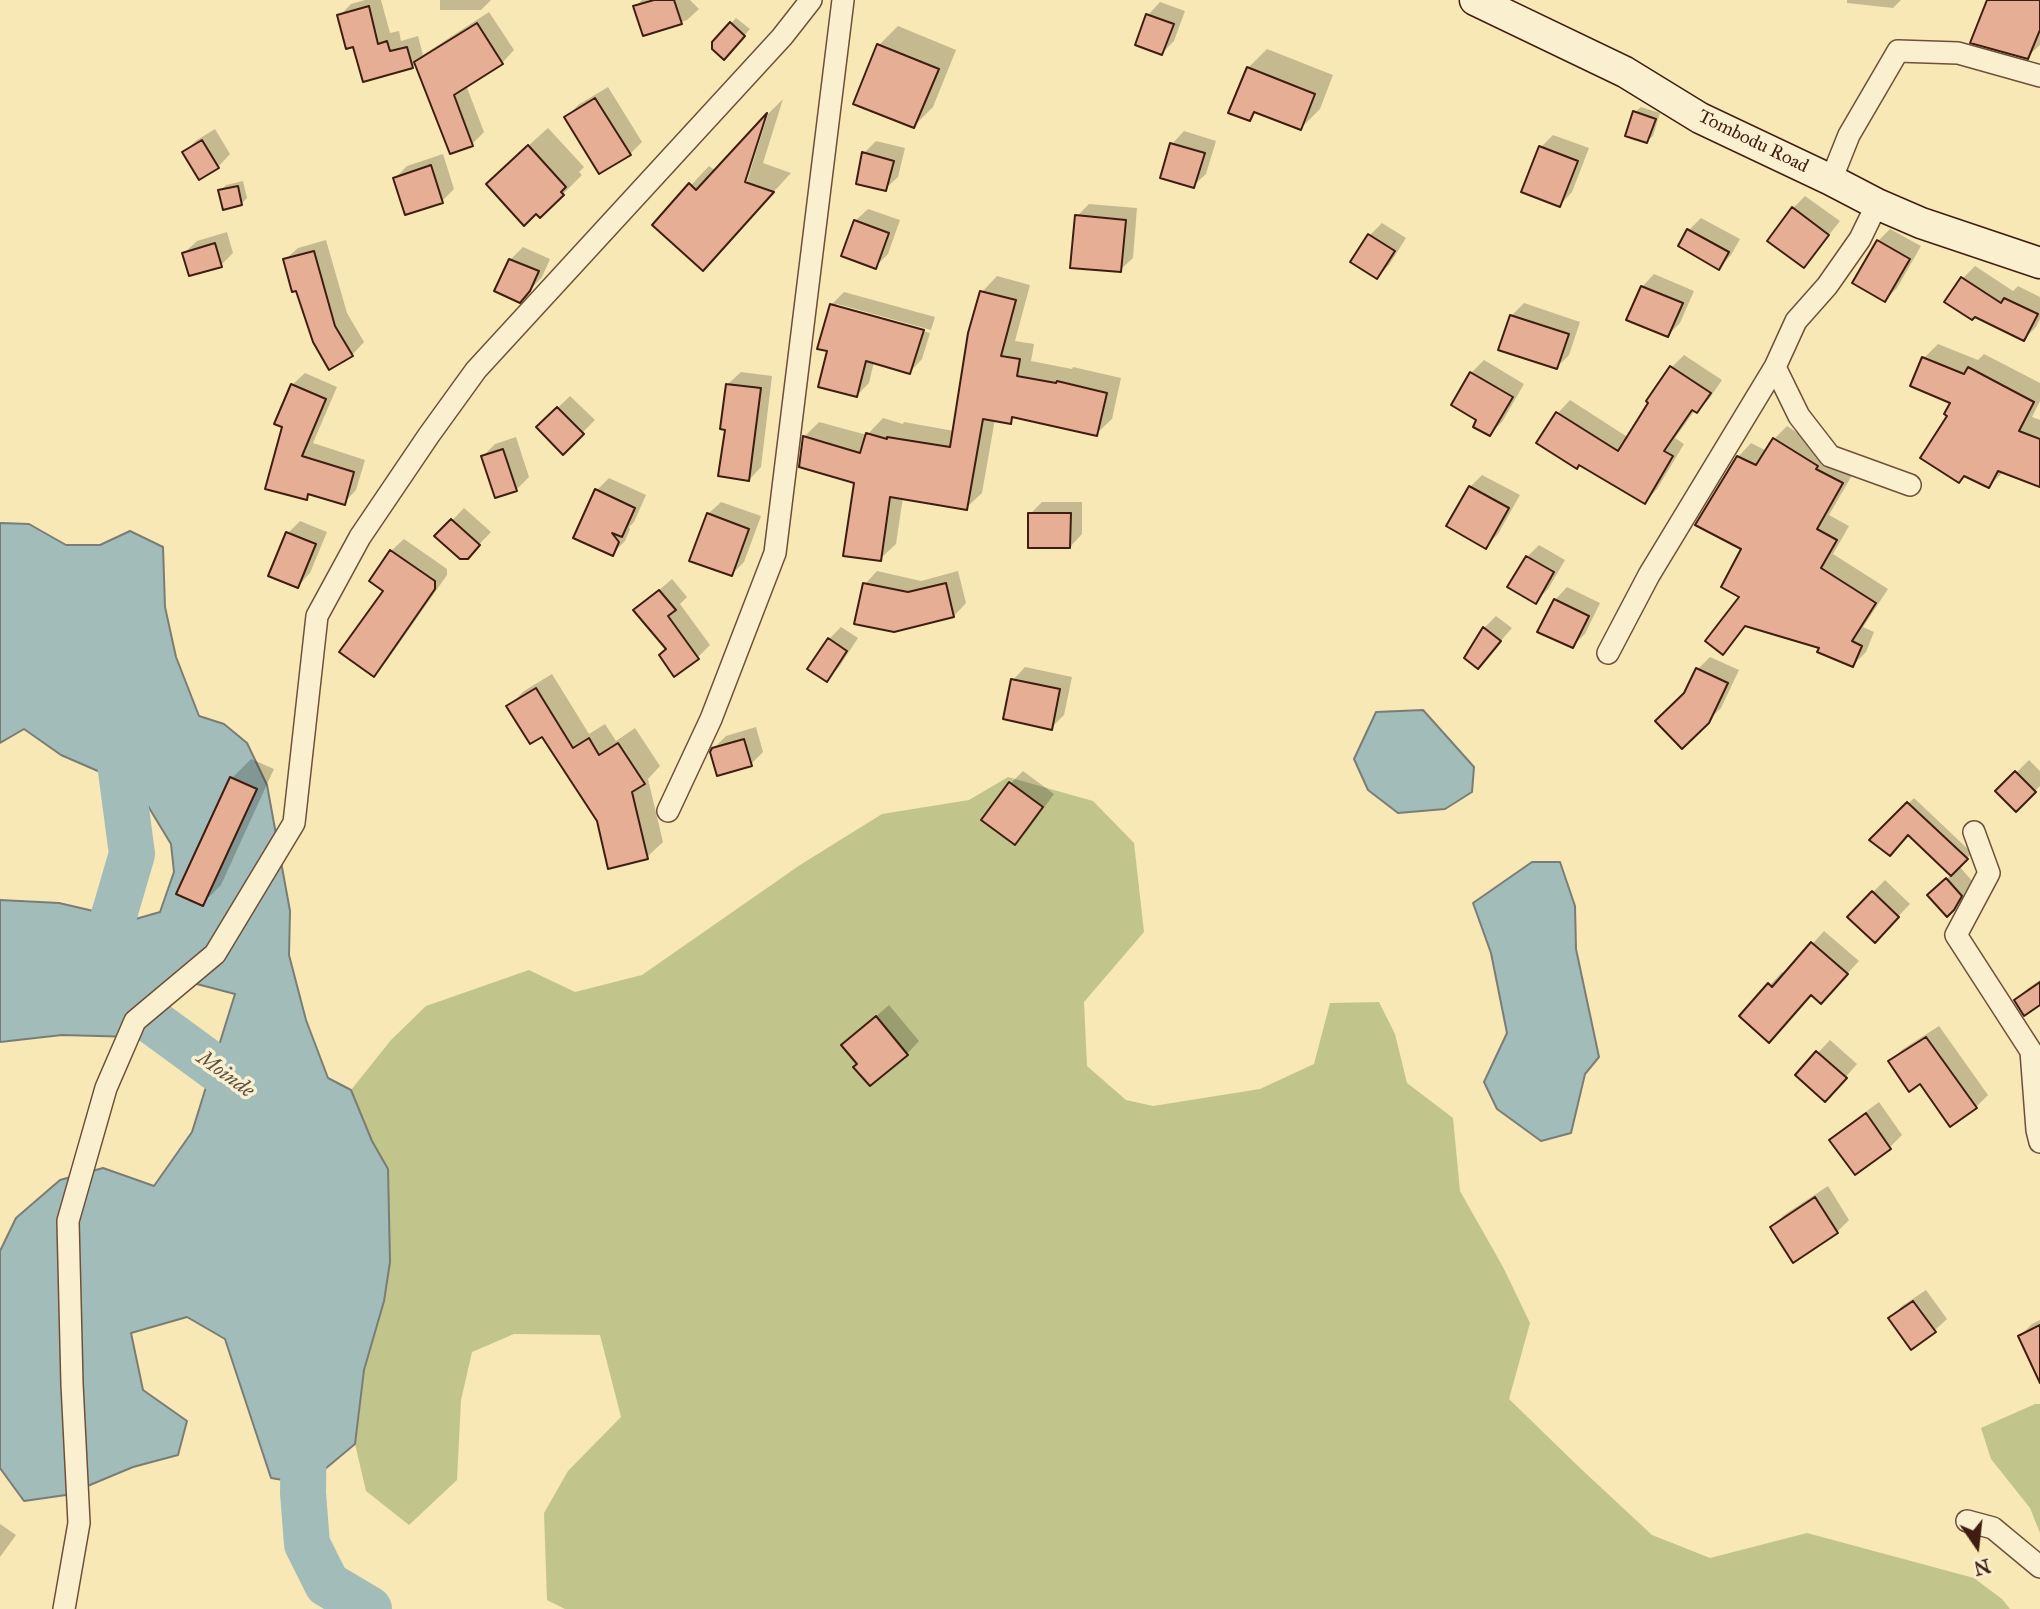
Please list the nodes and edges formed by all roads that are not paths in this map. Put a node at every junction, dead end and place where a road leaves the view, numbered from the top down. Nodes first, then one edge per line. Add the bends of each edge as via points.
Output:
1 (811, 0) edge
2 (843, 0) edge
3 (1475, 0) edge
4 (2040, 76) edge
5 (1831, 180) junction
6 (1877, 205) junction
7 (2040, 263) edge
8 (1775, 367) junction
9 (1910, 485) dead end
10 (1608, 653) dead end
11 (667, 811) dead end
12 (1974, 832) dead end
13 (2036, 1058) edge
14 (2040, 1142) edge
15 (1967, 1521) dead end
16 (2040, 1567) edge
17 (64, 1609) edge

1 - 17 street via 476,370 360,537 317,616 294,823 215,954 135,1021 106,1088 68,1221 79,1523
2 - 11 street via 775,553 711,719
3 - 5 main road, Tombodu Road via 1625,72 1700,118
4 - 5 street via 1958,53 1898,51 1849,135
5 - 6 main road, Tombodu Road
6 - 7 main road, Tombodu Road
6 - 8 street via 1854,248 1796,321
8 - 9 street via 1799,416 1829,456
8 - 10 street via 1649,575
12 - 13 street via 1989,873 1956,935
13 - 14 street
15 - 16 street via 1993,1528

